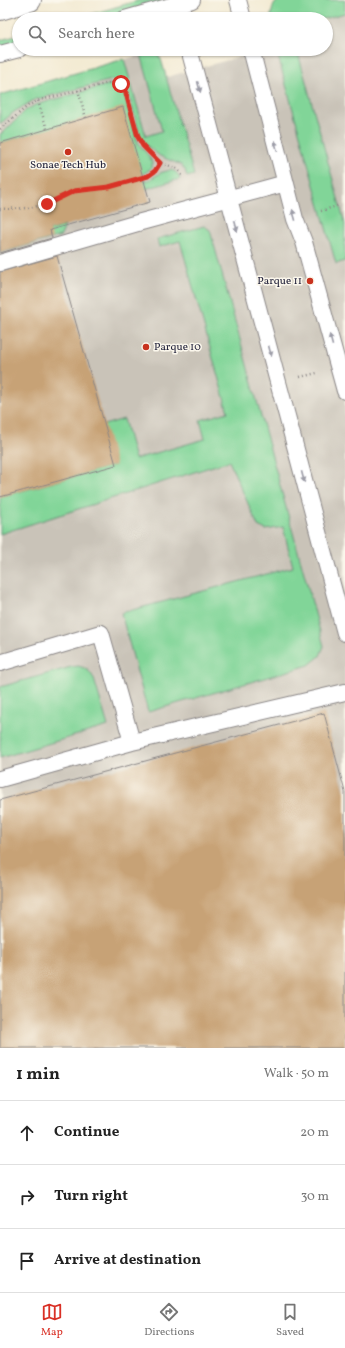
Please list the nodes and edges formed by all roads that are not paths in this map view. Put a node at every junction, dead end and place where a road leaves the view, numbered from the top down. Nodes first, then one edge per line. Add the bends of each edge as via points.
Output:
1 (30, 0) edge
2 (238, 0) edge
3 (183, 8) edge
4 (0, 9) edge
5 (162, 12) edge
6 (241, 12) edge
7 (12, 51) edge
8 (0, 54) edge
9 (191, 56) edge
10 (253, 56) edge
11 (286, 183) junction
12 (229, 198) junction
13 (0, 263) edge
14 (345, 391) edge
15 (345, 633) edge
16 (0, 663) edge
17 (345, 692) edge
18 (132, 742) junction
19 (0, 779) edge

1 - 4 main road
2 - 6 lane
3 - 5 lane
7 - 8 lane
9 -> 12 lane
11 -> 10 lane
11 - 12 lane
14 -> 11 lane
12 - 13 lane
12 -> 15 lane
16 - 18 lane via 101,633
17 - 18 lane
18 - 19 lane

